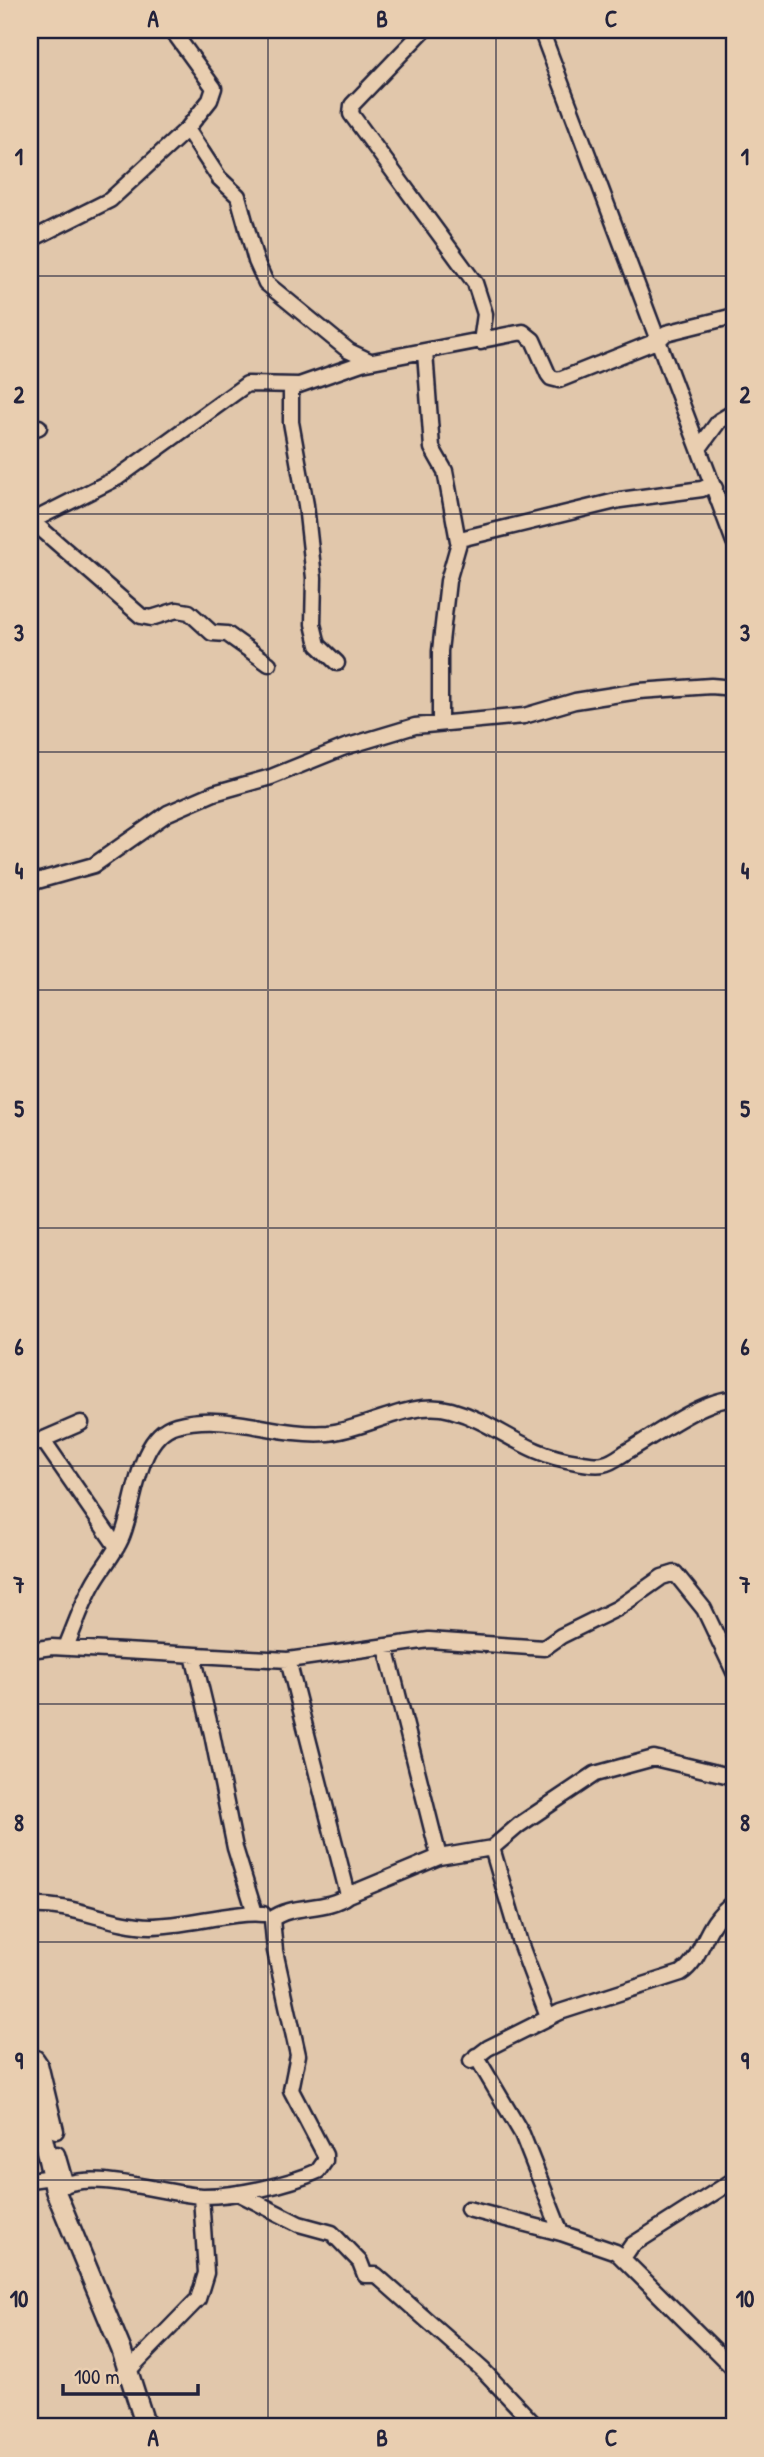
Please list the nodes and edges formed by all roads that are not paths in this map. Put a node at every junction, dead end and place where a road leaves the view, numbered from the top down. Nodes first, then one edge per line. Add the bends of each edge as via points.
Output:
1 (172, 30) edge
2 (424, 30) edge
3 (541, 30) edge
4 (187, 129) junction
5 (30, 240) edge
6 (734, 316) edge
7 (659, 340) junction
8 (481, 342) junction
9 (425, 352) junction
10 (372, 362) junction
11 (291, 386) junction
12 (734, 412) edge
13 (700, 447) junction
14 (715, 488) junction
15 (31, 521) edge
16 (458, 541) junction
17 (734, 542) edge
18 (337, 663) dead end
19 (269, 664) dead end
20 (734, 688) edge
21 (440, 721) junction
22 (30, 883) edge
23 (734, 1399) edge
24 (81, 1423) dead end
25 (36, 1443) edge
26 (117, 1547) junction
27 (66, 1647) junction
28 (386, 1647) junction
29 (30, 1650) edge
30 (193, 1655) junction
31 (288, 1660) junction
32 (734, 1672) edge
33 (734, 1777) edge
34 (492, 1848) junction
35 (439, 1857) junction
36 (348, 1895) junction
37 (734, 1902) edge
38 (30, 1906) edge
39 (255, 1913) junction
40 (276, 1916) junction
41 (548, 2017) junction
42 (30, 2058) edge
43 (30, 2082) edge
44 (56, 2131) dead end
45 (57, 2154) dead end
46 (30, 2180) edge
47 (734, 2180) edge
48 (58, 2184) junction
49 (238, 2193) junction
50 (201, 2196) junction
51 (468, 2209) dead end
52 (561, 2234) junction
53 (623, 2258) junction
54 (734, 2369) edge
55 (128, 2371) junction
56 (146, 2427) edge
57 (537, 2427) edge

1 - 4 street via 214,88 214,95
2 - 8 street via 350,110 475,283 485,314
3 - 7 street
4 - 5 street via 110,200
4 - 10 street via 219,177 238,196 266,283 349,351
6 - 7 street via 671,331
7 - 8 street via 556,380 548,374 533,340 523,332
7 - 13 street
8 - 9 street
9 - 10 street
9 - 16 street via 432,448 444,471
10 - 11 street
11 - 15 street via 254,382 235,389 117,478
11 - 18 street via 291,422 314,578 313,624 321,652
12 - 13 street via 719,421
13 - 14 street
14 - 16 street via 710,485 620,500
14 - 17 street
15 - 19 street via 141,616 189,612 212,633 227,634
16 - 21 street via 440,651
20 - 21 street via 639,691 498,719
21 - 22 street via 388,733 289,771 214,793 168,813 94,864
23 - 26 street via 705,1406 603,1465 534,1452 466,1416 435,1408 325,1433 279,1432 234,1420 176,1425 151,1446
24 - 25 street
25 - 26 street
26 - 27 street via 87,1595
27 - 29 street
27 - 30 street
28 - 31 street
28 - 32 street via 429,1640 544,1648 675,1573 704,1609
28 - 35 street
30 - 31 street
30 - 39 street via 235,1848
31 - 36 street
33 - 34 street via 653,1758 595,1774
34 - 35 street
34 - 41 street
35 - 36 street
36 - 40 street via 331,1904
37 - 41 street via 713,1920 694,1962 681,1973
38 - 39 street via 152,1926
39 - 40 street
40 - 49 street via 272,1932 298,2055 291,2090 326,2161 313,2173
41 - 52 street via 473,2058 522,2134
42 - 44 street via 40,2064
43 - 48 main road
45 - 48 street
46 - 48 street
47 - 53 street via 632,2245
48 - 50 street via 136,2185
48 - 55 main road
49 - 50 street
49 - 57 street via 299,2224 332,2233 360,2262 365,2275 376,2275 457,2346
50 - 55 street via 206,2273 198,2299
51 - 52 street
52 - 53 street via 609,2248
53 - 54 street
55 - 56 main road

